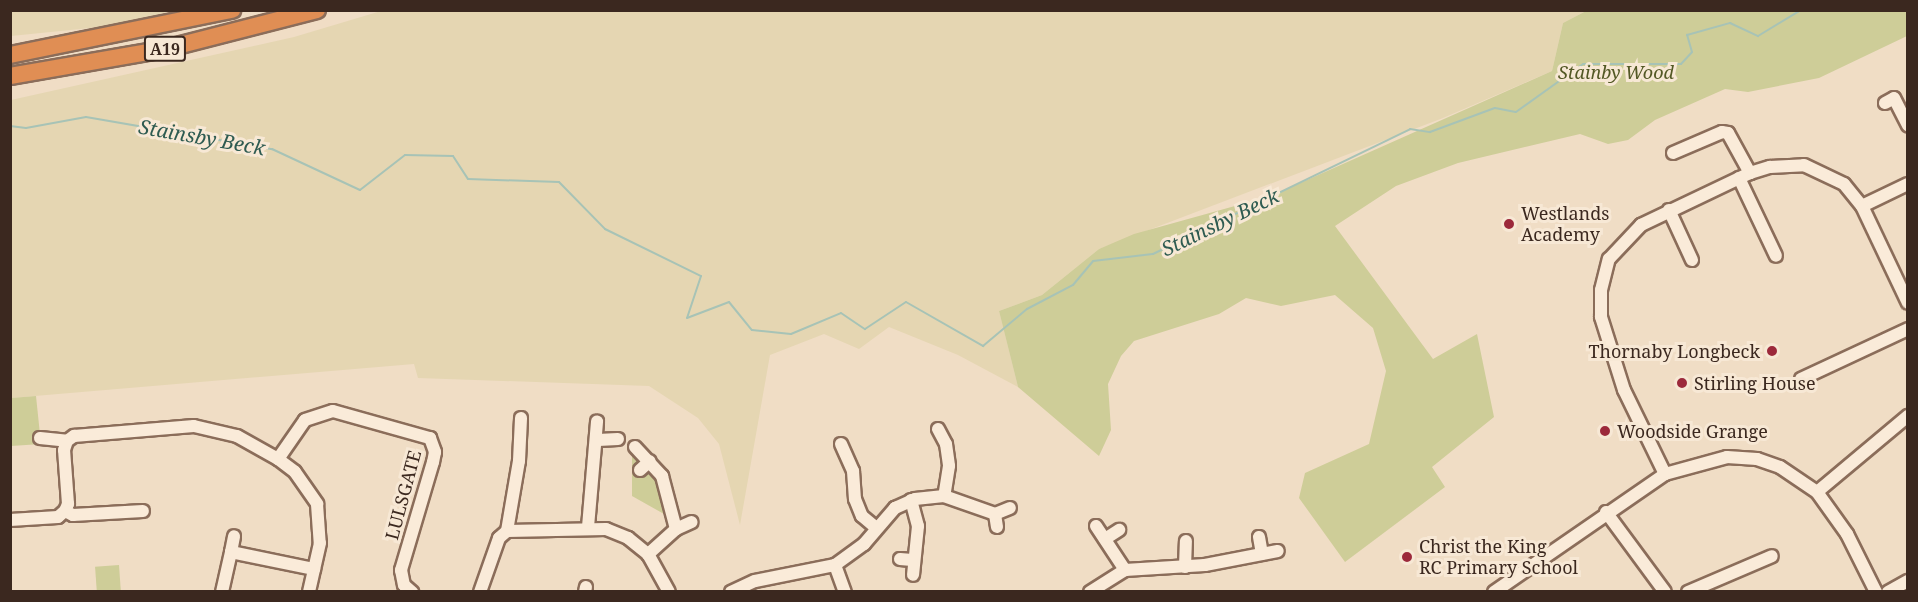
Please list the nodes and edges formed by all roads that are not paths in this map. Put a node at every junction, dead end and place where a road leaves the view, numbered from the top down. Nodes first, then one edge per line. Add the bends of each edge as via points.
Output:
1 (232, 10) edge
2 (317, 10) edge
3 (10, 55) edge
4 (10, 76) edge
5 (1885, 103) dead end
6 (1908, 126) edge
7 (1673, 153) dead end
8 (1744, 175) junction
9 (1908, 184) edge
10 (1862, 206) junction
11 (1669, 210) junction
12 (1776, 256) dead end
13 (1692, 260) dead end
14 (1908, 272) edge
15 (1896, 278) junction
16 (1908, 303) edge
17 (1908, 328) edge
18 (1801, 379) dead end
19 (1908, 416) edge
20 (597, 422) dead end
21 (517, 426) dead end
22 (938, 429) dead end
23 (40, 438) dead end
24 (618, 439) dead end
25 (598, 440) junction
26 (68, 441) junction
27 (841, 444) dead end
28 (635, 447) dead end
29 (278, 459) junction
30 (1665, 474) junction
31 (1817, 492) junction
32 (944, 496) junction
33 (911, 500) junction
34 (1010, 508) dead end
35 (65, 511) junction
36 (143, 511) dead end
37 (1606, 513) junction
38 (10, 520) edge
39 (692, 522) dead end
40 (1096, 526) dead end
41 (588, 527) junction
42 (875, 527) junction
43 (676, 529) junction
44 (1119, 530) dead end
45 (507, 531) junction
46 (234, 536) dead end
47 (1259, 537) dead end
48 (1105, 539) junction
49 (1186, 541) dead end
50 (1278, 550) dead end
51 (231, 552) junction
52 (648, 554) junction
53 (1263, 554) junction
54 (1772, 556) dead end
55 (835, 565) junction
56 (1185, 567) junction
57 (314, 569) junction
58 (1125, 570) junction
59 (913, 575) dead end
60 (1908, 581) edge
61 (222, 591) edge
62 (309, 591) edge
63 (412, 591) edge
64 (480, 591) edge
65 (669, 591) edge
66 (731, 591) edge
67 (845, 591) edge
68 (1090, 591) edge
69 (1494, 591) edge
70 (1665, 591) edge
71 (1688, 591) edge
72 (1876, 591) edge
73 (1888, 591) edge

1 - 3 highway, A19
2 - 4 highway, A19 via 165,49
5 - 6 street via 1894,98
7 - 8 street via 1728,133
8 - 10 street via 1770,167 1804,165 1844,184
8 - 11 street
8 - 12 street
9 - 10 street
10 - 15 street
11 - 13 street
11 - 30 street via 1623,240 1609,259 1601,290 1601,317 1624,390
14 - 15 street
15 - 16 street
17 - 18 street
19 - 31 street
20 - 25 street
21 - 45 street
22 - 32 street via 946,444 949,466
23 - 26 street
24 - 25 street
25 - 41 street
26 - 29 street via 74,436 194,426 237,436
26 - 35 street via 64,450 69,504
27 - 42 street via 855,499 862,516
28 - 43 street via 645,466 662,476
29 - 57 street via 295,472 317,504 320,543
29 - 63 street, LULSGATE via 305,420 333,411 430,438 435,452 433,462 401,570 404,585
30 - 31 street via 1727,457 1757,459 1780,467
30 - 37 street
31 - 72 street via 1847,534
32 - 33 street
32 - 34 street via 996,520
33 - 42 street via 895,508
33 - 59 street via 918,526 906,560
35 - 36 street via 73,515
35 - 38 street via 58,517
37 - 69 street
37 - 70 street
39 - 43 street
40 - 48 street
41 - 45 street
41 - 52 street via 628,538
42 - 55 street via 864,543
43 - 52 street
44 - 48 street
45 - 64 street via 500,538
46 - 51 street
47 - 53 street
48 - 58 street
49 - 56 street
50 - 53 street
51 - 57 street
51 - 61 street
52 - 65 street
53 - 56 street
54 - 71 street
55 - 66 street via 754,581
55 - 67 street
56 - 58 street
57 - 62 street
58 - 68 street
60 - 73 street

